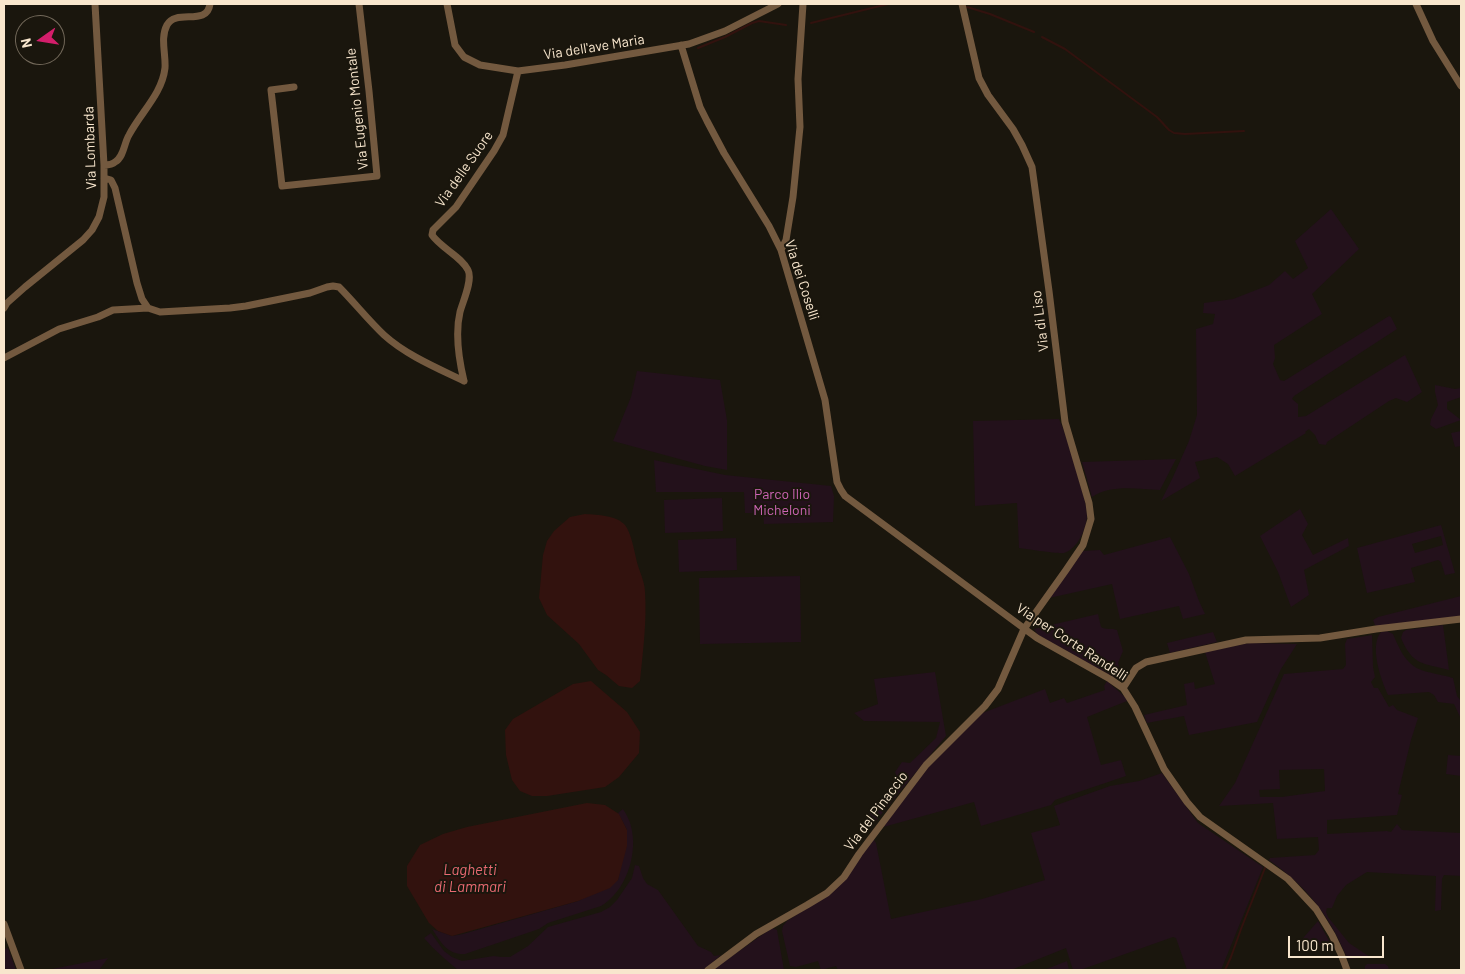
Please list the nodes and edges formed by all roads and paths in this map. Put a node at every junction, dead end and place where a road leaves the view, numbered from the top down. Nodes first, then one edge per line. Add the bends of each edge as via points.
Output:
1 (95, 4) edge
2 (210, 4) edge
3 (359, 4) edge
4 (447, 4) edge
5 (778, 4) edge
6 (803, 4) edge
7 (962, 4) edge
8 (1416, 4) edge
9 (681, 45) junction
10 (518, 71) junction
11 (1459, 77) edge
12 (1461, 86) edge
13 (294, 87) dead end
14 (104, 166) junction
15 (104, 178) junction
16 (780, 250) junction
17 (5, 303) edge
18 (148, 308) junction
19 (4, 358) edge
20 (837, 482) joint
21 (1461, 619) edge
22 (1024, 629) junction
23 (1123, 688) junction
24 (4, 924) edge
25 (21, 970) edge
26 (708, 970) edge
27 (1347, 970) edge

1 - 14 street, Via Lombarda
2 - 14 street via 208,13 203,16 171,20 167,25 164,35 165,68 159,90 128,136 117,161
3 - 13 street, Via Eugenio Montale via 377,176 282,186 271,90
4 - 10 street, Via dell'ave Maria via 455,45 464,56 480,65
5 - 9 street, Via dell'ave Maria via 725,31
6 - 16 street via 798,79 800,127 793,197 786,240
7 - 22 street, Via di Liso via 979,78 1013,128 1032,167 1065,422 1092,519 1082,545
8 - 11 street via 1433,41
9 - 10 street, Via dell'ave Maria
9 - 16 street, Via dei Coselli via 700,107 724,153 770,226
10 - 18 street, Via delle Suore via 503,135 456,206 432,235 469,271 470,279 459,314 458,352 464,381 397,346 339,287 246,306 160,312
11 - 12 street
14 - 15 street, Via Lombarda
15 - 17 street, Via Lombarda via 102,204 92,230 70,252
15 - 18 street via 111,180 115,188 137,283
16 - 20 street, Via dei Coselli via 825,400
18 - 19 street via 113,310 59,329
20 - 22 street, Via per Corte Randelli via 846,496
21 - 23 street via 1320,638 1246,640 1216,646 1146,662 1136,668
22 - 23 street, Via per Corte Randelli
22 - 26 street, Via del Pinaccio via 998,689 926,765 844,877 827,892 756,934
23 - 27 street, Via per Corte Randelli via 1164,769 1187,802 1200,817 1288,879 1316,909
24 - 25 street

